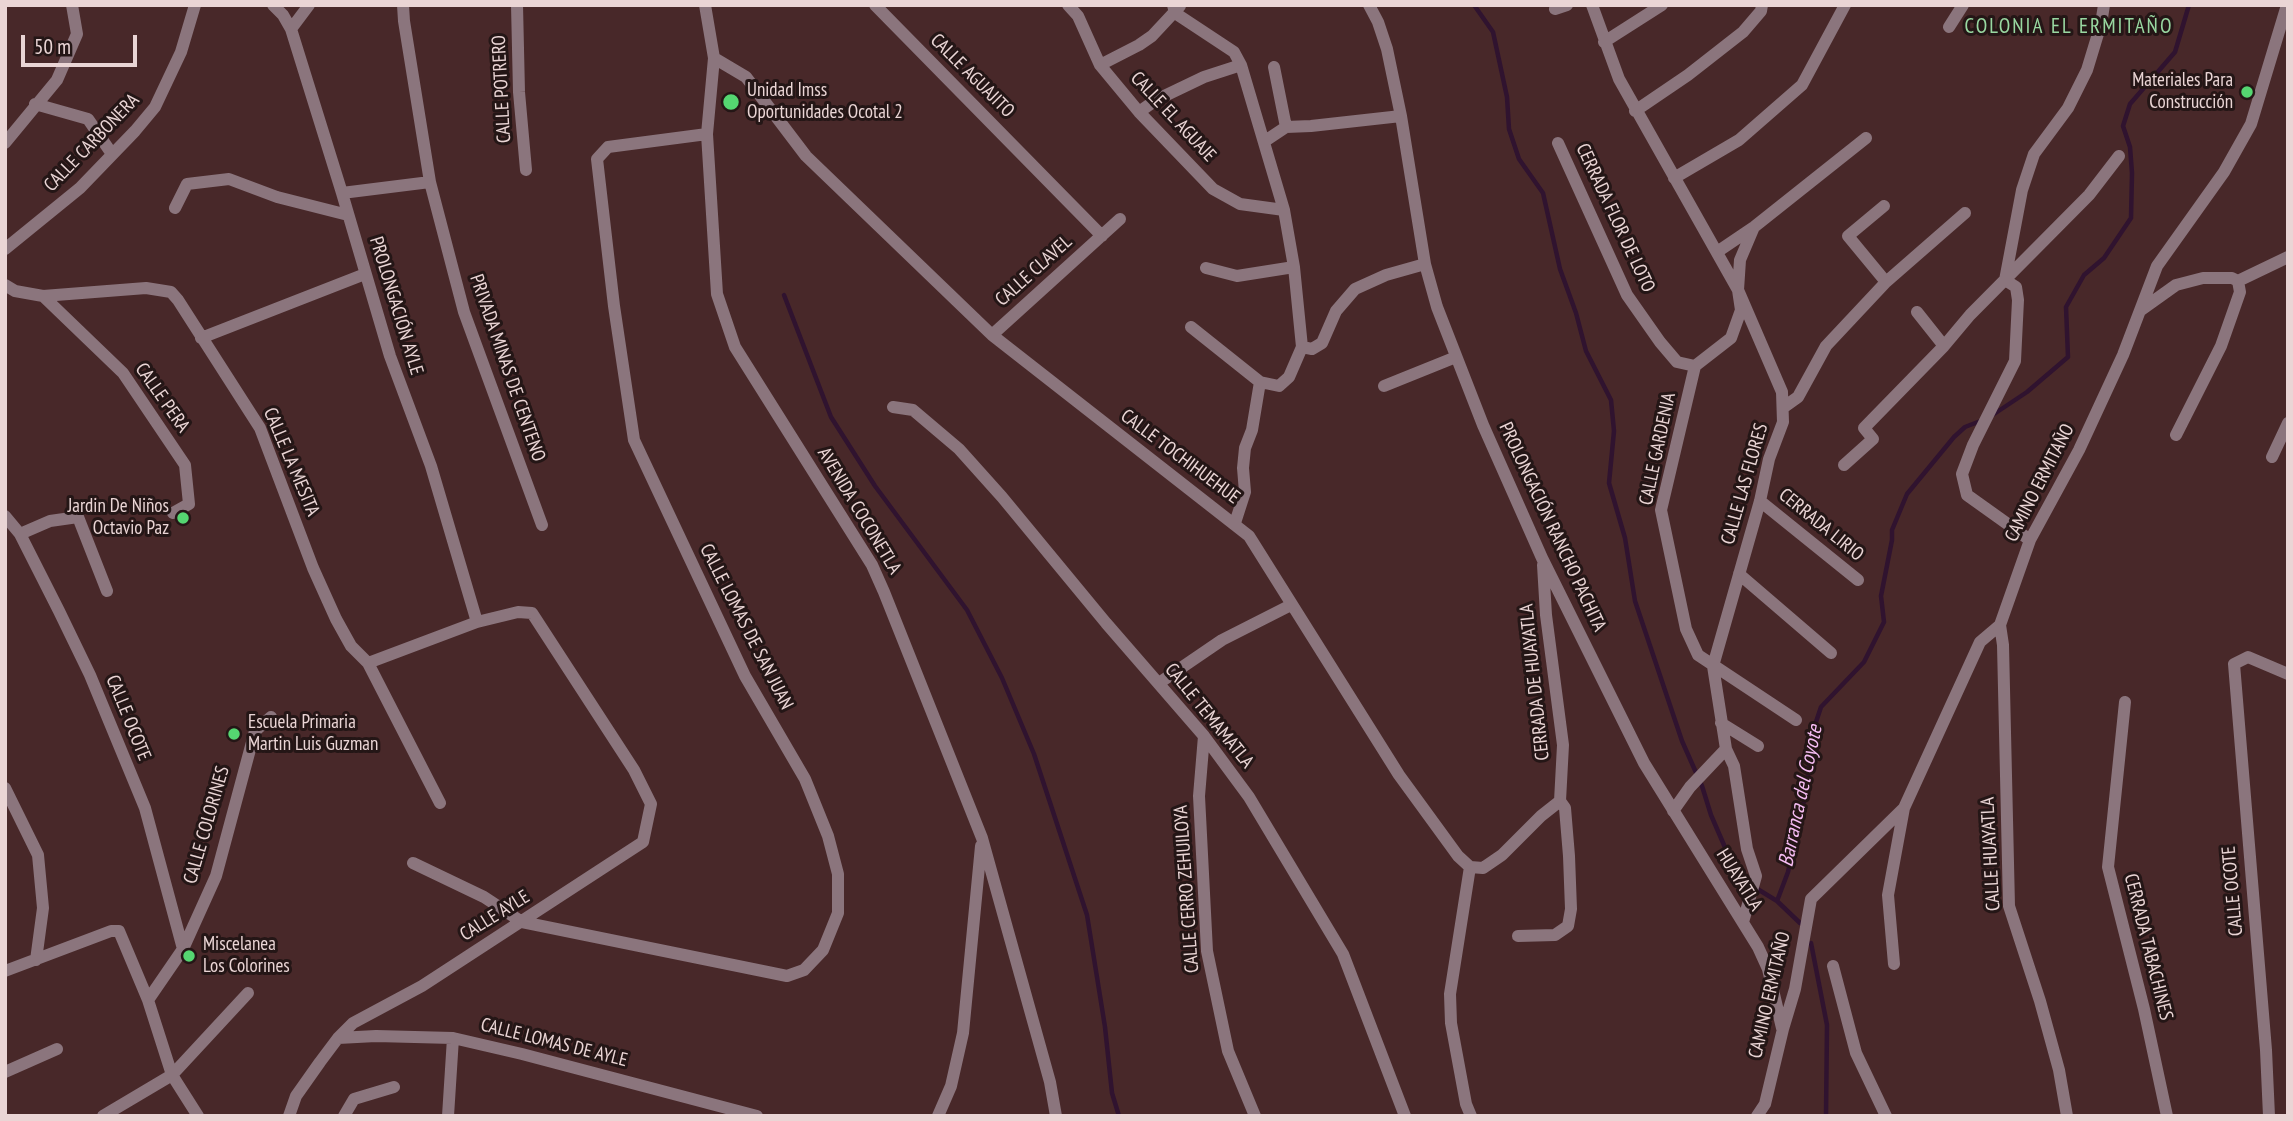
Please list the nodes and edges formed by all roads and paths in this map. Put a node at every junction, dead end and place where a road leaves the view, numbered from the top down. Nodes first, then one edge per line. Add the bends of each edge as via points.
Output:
1 (72, 5) edge
2 (195, 5) edge
3 (273, 5) edge
4 (309, 5) edge
5 (404, 5) edge
6 (517, 5) edge
7 (705, 5) edge
8 (874, 5) edge
9 (1068, 5) edge
10 (1368, 5) edge
11 (1592, 5) edge
12 (1662, 5) edge
13 (1846, 5) edge
14 (1963, 5) edge
15 (2104, 5) edge
16 (2287, 5) edge
17 (1174, 7) edge
18 (1761, 8) edge
19 (1949, 27) dead end
20 (291, 29) junction
21 (2283, 35) edge
22 (1604, 42) junction
23 (715, 58) junction
24 (1100, 65) junction
25 (1241, 65) junction
26 (1274, 67) dead end
27 (35, 104) junction
28 (1635, 111) junction
29 (1139, 112) junction
30 (1401, 116) junction
31 (1286, 127) junction
32 (707, 134) junction
33 (1866, 138) dead end
34 (1265, 141) junction
35 (5, 142) edge
36 (1558, 143) dead end
37 (112, 154) junction
38 (2119, 156) dead end
39 (526, 170) dead end
40 (1674, 178) junction
41 (430, 182) junction
42 (342, 193) junction
43 (1884, 206) dead end
44 (175, 208) dead end
45 (1284, 210) junction
46 (1965, 213) dead end
47 (348, 215) junction
48 (1120, 219) dead end
49 (1754, 227) junction
50 (1102, 236) junction
51 (5, 249) edge
52 (1717, 252) junction
53 (2288, 257) edge
54 (1425, 264) junction
55 (1294, 267) junction
56 (1206, 268) dead end
57 (365, 274) junction
58 (2005, 281) junction
59 (2238, 281) junction
60 (1886, 282) junction
61 (5, 285) edge
62 (1738, 290) junction
63 (43, 296) junction
64 (2141, 311) junction
65 (1917, 312) dead end
66 (1191, 327) dead end
67 (992, 335) junction
68 (201, 338) junction
69 (1944, 346) junction
70 (1302, 347) junction
71 (1456, 357) junction
72 (1695, 366) junction
73 (1260, 382) junction
74 (1384, 386) dead end
75 (893, 407) dead end
76 (1784, 407) junction
77 (2288, 423) edge
78 (2176, 435) dead end
79 (2272, 457) dead end
80 (1844, 465) dead end
81 (1760, 501) junction
82 (173, 513) dead end
83 (5, 516) edge
84 (1235, 523) junction
85 (542, 525) dead end
86 (20, 534) junction
87 (2030, 540) junction
88 (1542, 558) junction
89 (1739, 574) junction
90 (1858, 580) dead end
91 (107, 591) dead end
92 (1291, 604) junction
93 (477, 622) junction
94 (2000, 625) junction
95 (1830, 653) dead end
96 (368, 663) junction
97 (1713, 666) junction
98 (2288, 674) edge
99 (1159, 683) junction
100 (2125, 702) dead end
101 (271, 717) dead end
102 (1796, 720) dead end
103 (1721, 723) junction
104 (1203, 736) junction
105 (1758, 746) dead end
106 (1726, 750) junction
107 (5, 788) edge
108 (1664, 797) joint
109 (1560, 801) junction
110 (440, 803) dead end
111 (1904, 808) junction
112 (1673, 811) junction
113 (982, 838) junction
114 (413, 863) dead end
115 (1470, 867) junction
116 (522, 922) junction
117 (1743, 922) junction
118 (1518, 936) dead end
119 (183, 948) junction
120 (36, 960) junction
121 (1894, 964) dead end
122 (1832, 966) dead end
123 (5, 971) edge
124 (248, 993) dead end
125 (148, 1000) junction
126 (1783, 1029) junction
127 (338, 1038) junction
128 (453, 1038) junction
129 (57, 1049) dead end
130 (5, 1072) edge
131 (172, 1075) junction
132 (394, 1087) dead end
133 (2064, 1115) edge
134 (103, 1116) edge
135 (198, 1116) edge
136 (289, 1116) edge
137 (344, 1116) edge
138 (447, 1116) edge
139 (757, 1116) edge
140 (938, 1116) edge
141 (1056, 1116) edge
142 (1255, 1116) edge
143 (1405, 1116) edge
144 (1471, 1116) edge
145 (1757, 1116) edge
146 (1886, 1116) edge
147 (2166, 1116) edge
148 (2269, 1116) edge

1 - 27 street via 76,34 57,79
2 - 37 street, CALLE CARBONERA via 181,52 155,107
3 - 20 street, PROLONGACIÓN AYLE
4 - 20 street
5 - 41 street, PRIVADA MINAS DE CENTENO
6 - 39 street, CALLE POTRERO
7 - 23 street, AVENIDA COCONETLA
8 - 50 street, CALLE AGUAJITO
9 - 24 street, CALLE EL AGUAJE via 1078,16
10 - 30 street, PROLONGACIÓN RANCHO PACHITA via 1387,49
11 - 22 street, CALLE LAS FLORES
12 - 22 street
13 - 40 street via 1802,85 1739,140
14 - 19 street
15 - 58 street via 2087,70 2068,108 2034,154 2022,190
16 - 21 street, CAMINO ERMITAÑO
17 - 24 street via 1139,45
17 - 25 street via 1234,52
18 - 28 street via 1743,32
20 - 42 street, PROLONGACIÓN AYLE
21 - 64 street, CAMINO ERMITAÑO via 2250,124 2224,172 2157,266
22 - 28 street, CALLE LAS FLORES
23 - 32 street, AVENIDA COCONETLA
23 - 67 street, CALLE TOCHIHUEHUE via 746,77 806,156
24 - 29 street, CALLE EL AGUAJE
25 - 29 street via 1203,77
25 - 34 street
26 - 31 street
27 - 35 street
27 - 37 street via 88,119
28 - 40 street, CALLE LAS FLORES
29 - 45 street, CALLE EL AGUAJE via 1213,189 1240,204
30 - 31 street
30 - 54 street, PROLONGACIÓN RANCHO PACHITA
31 - 34 street
32 - 113 street, AVENIDA COCONETLA via 717,294 735,347 872,565
32 - 116 street, CALLE LOMAS DE SAN JUAN via 608,148 597,159 634,440 745,676 805,779 832,849 838,874 838,912 823,950 804,970 787,976
33 - 49 street
34 - 45 street
36 - 72 street, CERRADA FLOR DE LOTO via 1627,296 1677,362
37 - 51 street, CALLE CARBONERA via 80,188
38 - 58 street via 2089,195
40 - 52 street, CALLE LAS FLORES
41 - 42 street
41 - 85 street, PRIVADA MINAS DE CENTENO via 464,312
42 - 47 street, PROLONGACIÓN AYLE
43 - 60 street via 1848,236
44 - 47 street via 187,184 229,179
45 - 55 street
46 - 60 street
47 - 57 street, PROLONGACIÓN AYLE
48 - 50 street, CALLE CLAVEL
49 - 52 street
49 - 62 street via 1740,260
50 - 67 street, CALLE CLAVEL
52 - 62 street, CALLE LAS FLORES
53 - 59 street
54 - 70 street via 1355,289 1336,312 1322,343 1312,349
54 - 71 street, PROLONGACIÓN RANCHO PACHITA
55 - 56 street via 1237,276
55 - 70 street
57 - 68 street
57 - 93 street, PROLONGACIÓN AYLE via 431,467
58 - 69 street
58 - 87 street via 2016,287 2018,300 2015,361 1962,474 1967,495
59 - 64 street via 2203,278 2176,285
59 - 78 street via 2240,292 2221,346
60 - 76 street via 1826,346 1798,397
61 - 63 street, CALLE LA MESITA
62 - 72 street via 1741,310 1731,338
62 - 76 street, CALLE LAS FLORES via 1782,392
63 - 68 street, CALLE LA MESITA via 162,289 178,300
63 - 82 street, CALLE PERA via 123,373 185,465 189,504
64 - 87 street, CAMINO ERMITAÑO via 2079,450
65 - 69 street
66 - 73 street
67 - 84 street, CALLE TOCHIHUEHUE
68 - 96 street, CALLE LA MESITA via 260,428 336,619 351,646
69 - 80 street via 1864,428 1872,439
70 - 73 street via 1289,377 1279,386
71 - 74 street
71 - 88 street, PROLONGACIÓN RANCHO PACHITA
72 - 97 street, CALLE GARDENIA via 1661,510 1686,629 1698,655
73 - 84 street via 1245,448 1245,492
75 - 99 street, CALLE TEMAMATLA via 913,411 959,449
76 - 81 street, CALLE LAS FLORES
77 - 79 street
81 - 89 street, CALLE LAS FLORES
81 - 90 street, CERRADA LIRIO
83 - 86 street, CALLE OCOTE
84 - 92 street, CALLE TOCHIHUEHUE via 1249,536
86 - 91 street via 50,521 78,517
86 - 119 street, CALLE OCOTE via 90,676 145,808
87 - 94 street, CAMINO ERMITAÑO
88 - 108 street, PROLONGACIÓN RANCHO PACHITA
88 - 109 street, CERRADA DE HUAYATLA via 1563,745
89 - 95 street
89 - 97 street, CALLE LAS FLORES
92 - 99 street via 1222,640
92 - 115 street, CALLE TOCHIHUEHUE via 1399,775
93 - 96 street
93 - 116 street, CALLE AYLE via 532,613 634,770 651,804 643,842
94 - 111 street, CAMINO ERMITAÑO via 1980,642
94 - 133 street, CALLE HUAYATLA via 2010,905 2059,1070
96 - 110 street, CALLE LA MESITA
97 - 102 street, CALLE GARDENIA
97 - 103 street, CALLE LAS FLORES
98 - 148 street, CALLE OCOTE via 2248,657 2234,664
99 - 104 street, CALLE TEMAMATLA
100 - 147 street, CERRADA TABACHINES via 2108,867
101 - 119 street, CALLE COLORINES via 255,731 216,876
103 - 105 street
103 - 106 street, CALLE LAS FLORES
104 - 142 street, CALLE CERRO ZEHUILOYA via 1199,796 1207,951 1227,1051
104 - 143 street, CALLE TEMAMATLA via 1249,797 1343,954
106 - 112 street
106 - 117 street, CALLE LAS FLORES via 1734,766 1756,877
107 - 120 street via 38,855 43,908
108 - 112 street, HUAYATLA
109 - 115 street via 1502,855 1483,868
109 - 118 street, CERRADA DE HUAYATLA via 1565,808 1569,856 1568,926 1555,935
111 - 121 street via 1888,895
111 - 126 street, CAMINO ERMITAÑO via 1811,899
112 - 117 street, HUAYATLA
113 - 140 street via 963,1033 951,1086
113 - 141 street, AVENIDA COCONETLA
114 - 116 street via 484,897
115 - 144 street via 1450,993 1451,1023
116 - 127 street, CALLE AYLE via 422,986 353,1023
117 - 126 street, HUAYATLA via 1768,969
119 - 125 street, CALLE COLORINES
120 - 123 street
120 - 125 street via 119,931
122 - 146 street via 1856,1053
124 - 131 street
125 - 131 street
126 - 145 street, CAMINO ERMITAÑO via 1765,1104
127 - 128 street, CALLE LOMAS DE AYLE
127 - 136 street, CALLE AYLE via 296,1096
128 - 138 street
128 - 139 street, CALLE LOMAS DE AYLE
129 - 130 street
131 - 134 street
131 - 135 street
132 - 137 street via 354,1099

